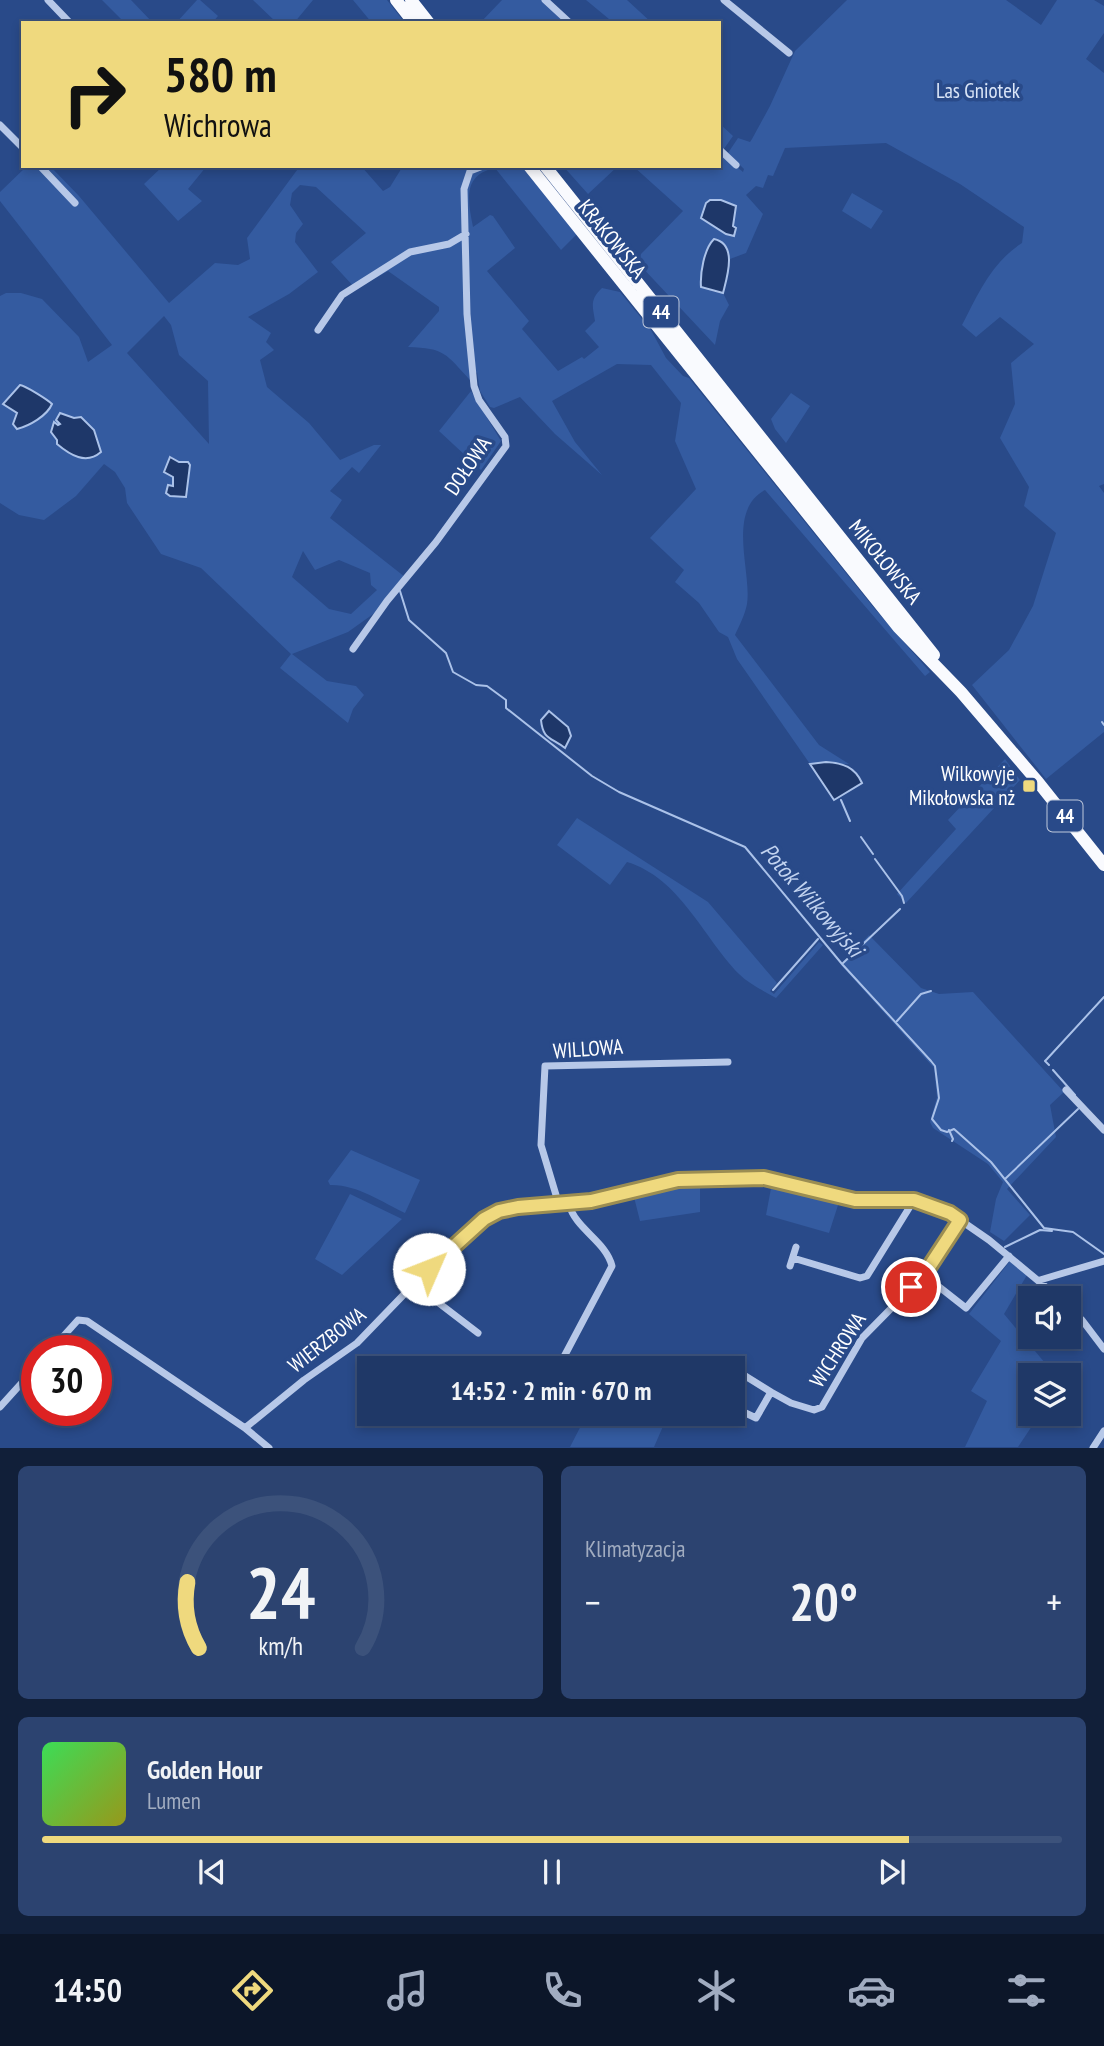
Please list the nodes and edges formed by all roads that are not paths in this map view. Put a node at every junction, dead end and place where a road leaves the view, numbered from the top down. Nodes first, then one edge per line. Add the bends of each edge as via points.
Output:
1 (48, 0) edge
2 (396, 0) edge
3 (411, 0) edge
4 (545, 0) edge
5 (724, 0) edge
6 (68, 21) edge
7 (412, 21) edge
8 (427, 21) edge
9 (568, 21) edge
10 (789, 52) dead end
11 (0, 125) edge
12 (21, 146) edge
13 (721, 151) edge
14 (736, 165) dead end
15 (42, 168) edge
16 (478, 168) edge
17 (531, 168) edge
18 (547, 168) edge
19 (75, 202) dead end
20 (466, 234) junction
21 (318, 330) dead end
22 (773, 462) junction
23 (353, 649) dead end
24 (1104, 865) edge
25 (728, 1062) dead end
26 (1066, 1090) dead end
27 (1104, 1130) edge
28 (914, 1200) junction
29 (569, 1204) junction
30 (559, 1205) junction
31 (960, 1220) junction
32 (796, 1247) dead end
33 (1009, 1256) junction
34 (793, 1258) junction
35 (1104, 1261) edge
36 (790, 1266) dead end
37 (924, 1275) junction
38 (1040, 1280) junction
39 (414, 1284) junction
40 (1046, 1286) edge
41 (1081, 1319) edge
42 (478, 1333) dead end
43 (64, 1335) edge
44 (110, 1335) edge
45 (112, 1336) edge
46 (1104, 1349) edge
47 (564, 1356) edge
48 (745, 1376) edge
49 (21, 1384) edge
50 (771, 1392) junction
51 (0, 1407) edge
52 (745, 1412) edge
53 (245, 1428) junction
54 (1104, 1431) edge
55 (269, 1447) edge
56 (1093, 1447) edge

1 - 6 street
2 - 7 main road
3 - 8 main road
4 - 9 street
5 - 10 street
11 - 12 street
13 - 14 street
15 - 19 street
16 - 20 street, DOŁOWA via 470,171 464,190
17 - 22 main road, KRAKOWSKA / 44
18 - 22 main road, KRAKOWSKA / 44
20 - 21 street via 449,244 410,252 342,295
20 - 23 street, DOŁOWA via 474,386 506,446
22 - 24 main road, MIKOŁOWSKA / 44 via 898,627 961,692
25 - 30 street, WILLOWA via 545,1066 541,1144
26 - 27 street
28 - 29 street, WIERZBOWA via 855,1200 764,1178 678,1180
28 - 31 street, WIERZBOWA
28 - 34 street via 867,1276 860,1278
29 - 30 street, WIERZBOWA
29 - 47 street via 574,1217 609,1257 611,1267
30 - 39 street, WIERZBOWA via 518,1207 484,1219
31 - 33 street, WIERZBOWA
31 - 37 street, WICHROWA
32 - 34 street
33 - 37 street via 966,1308
33 - 38 street, WIERZBOWA
34 - 36 street
35 - 38 street
37 - 50 street, WICHROWA via 862,1338 822,1407 814,1410
38 - 40 street, WIERZBOWA
39 - 42 street
39 - 53 street, WIERZBOWA via 357,1343
41 - 46 street
43 - 44 street via 78,1320
45 - 53 street
48 - 50 street, WICHROWA
49 - 51 street
50 - 52 street via 757,1418
53 - 55 street
54 - 56 street

